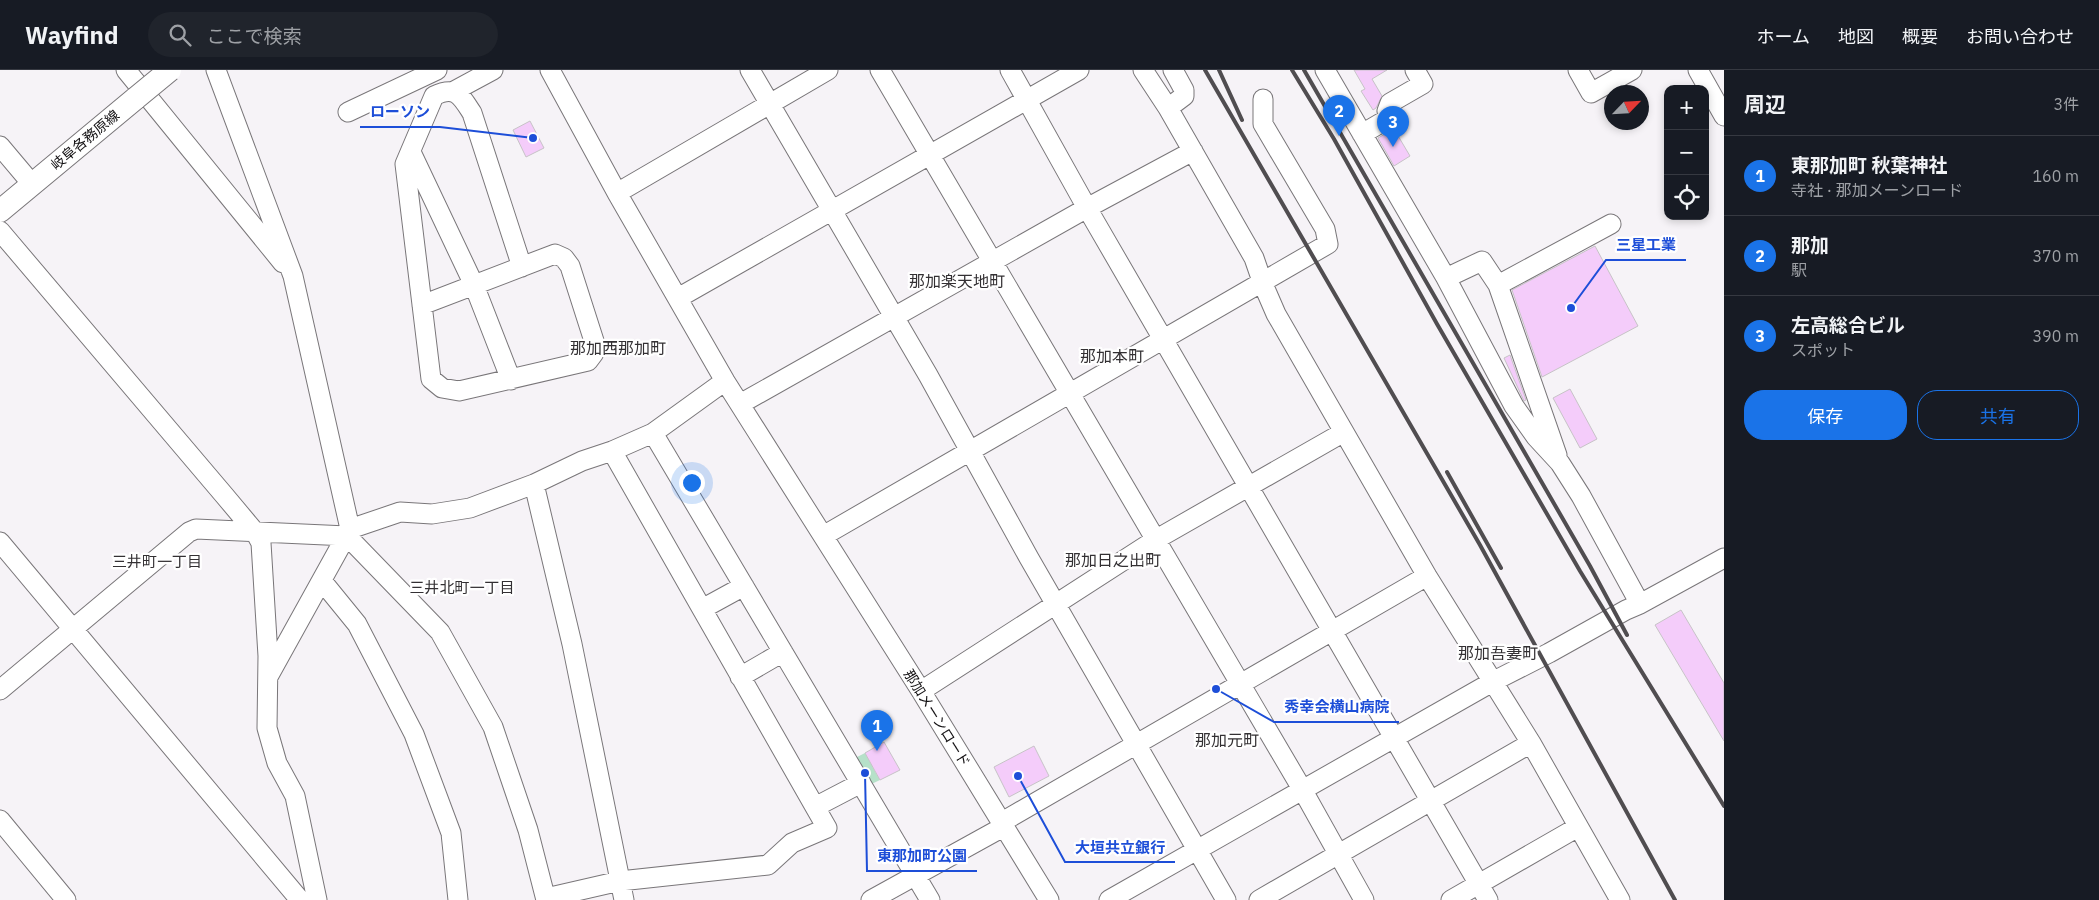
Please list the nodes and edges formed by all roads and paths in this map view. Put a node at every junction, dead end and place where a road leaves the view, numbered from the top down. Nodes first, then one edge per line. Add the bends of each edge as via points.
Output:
1 (126, 70) edge
2 (170, 70) edge
3 (216, 70) edge
4 (437, 70) edge
5 (493, 70) edge
6 (550, 70) edge
7 (750, 70) edge
8 (828, 70) edge
9 (880, 70) edge
10 (1010, 70) edge
11 (1079, 70) edge
12 (1143, 70) edge
13 (1173, 70) edge
14 (1325, 70) edge
15 (1415, 70) edge
16 (1578, 70) edge
17 (1632, 70) edge
18 (1698, 70) edge
19 (454, 91) junction
20 (1263, 99) dead end
21 (1027, 100) junction
22 (770, 104) junction
23 (1168, 108) junction
24 (348, 112) dead end
25 (1724, 116) edge
26 (1362, 134) junction
27 (0, 146) edge
28 (1193, 151) junction
29 (411, 152) junction
30 (930, 156) junction
31 (32, 184) junction
32 (617, 193) junction
33 (1087, 208) junction
34 (833, 210) junction
35 (0, 211) edge
36 (1611, 224) dead end
37 (0, 231) edge
38 (993, 262) junction
39 (522, 267) junction
40 (293, 276) junction
41 (1446, 278) junction
42 (1263, 284) junction
43 (474, 285) junction
44 (1498, 285) junction
45 (678, 298) junction
46 (422, 305) junction
47 (893, 318) junction
48 (1164, 341) junction
49 (510, 380) junction
50 (725, 381) junction
51 (1070, 395) junction
52 (740, 404) junction
53 (1344, 432) junction
54 (652, 433) junction
55 (612, 451) junction
56 (970, 452) junction
57 (1560, 463) junction
58 (534, 484) junction
59 (1248, 485) junction
60 (255, 532) junction
61 (348, 532) junction
62 (823, 536) junction
63 (1155, 540) junction
64 (0, 542) edge
65 (1724, 558) edge
66 (1427, 576) junction
67 (322, 581) junction
68 (744, 586) junction
69 (1055, 604) junction
70 (1640, 604) junction
71 (702, 609) junction
72 (73, 630) junction
73 (1333, 630) junction
74 (783, 652) junction
75 (740, 677) junction
76 (267, 680) junction
77 (1494, 681) junction
78 (1240, 684) junction
79 (0, 690) edge
80 (921, 690) junction
81 (1395, 737) junction
82 (1531, 743) junction
83 (1136, 744) junction
84 (861, 783) junction
85 (1302, 789) junction
86 (1432, 801) junction
87 (815, 807) junction
88 (0, 820) edge
89 (1003, 824) junction
90 (1578, 827) junction
91 (1197, 851) junction
92 (1339, 855) junction
93 (916, 876) junction
94 (620, 881) junction
95 (1483, 892) edge
96 (546, 899) edge
97 (66, 900) edge
98 (300, 900) edge
99 (318, 900) edge
100 (458, 900) edge
101 (624, 900) edge
102 (871, 900) edge
103 (930, 900) edge
104 (1049, 900) edge
105 (1109, 900) edge
106 (1226, 900) edge
107 (1259, 900) edge
108 (1364, 900) edge
109 (1451, 900) edge
110 (1620, 900) edge

1 - 40 street
2 - 31 main road, 岐阜各務原線, bridge
3 - 40 street
4 - 24 street
5 - 19 street
6 - 32 street
7 - 22 street
8 - 22 street
9 - 30 street
10 - 21 street
11 - 21 street
12 - 23 street
13 - 23 street via 1184,96
14 - 26 street
15 - 26 street via 1424,84 1390,103 1387,111 1391,117
16 - 17 street via 1590,93
18 - 25 street
19 - 29 street via 434,96
19 - 39 street via 462,96 472,113
20 - 42 street via 1263,124 1325,229 1328,244
21 - 30 street
21 - 33 street
22 - 32 street
22 - 34 street
23 - 28 street
26 - 41 street
27 - 31 street
28 - 33 street
28 - 42 street via 1254,258
29 - 43 street
29 - 46 street via 405,164
30 - 34 street
30 - 38 street
31 - 35 main road, 岐阜各務原線
32 - 45 street, 那加メーンロード
33 - 38 street
33 - 48 street
34 - 45 street
34 - 47 street
36 - 44 street
37 - 60 street
38 - 47 street
38 - 51 street
39 - 43 street
39 - 49 street via 555,254 564,258 570,266 594,341 594,353 588,361
40 - 61 street
41 - 44 street via 1482,261
41 - 57 street via 1514,406
42 - 48 street
42 - 53 street via 1276,314
43 - 46 street
43 - 49 street
44 - 57 street
45 - 50 street, 那加メーンロード
46 - 49 street via 431,379 442,388 459,391
47 - 52 street
47 - 56 street
48 - 51 street
48 - 59 street
50 - 52 street, 那加メーンロード
50 - 54 street
51 - 56 street
51 - 63 street
52 - 62 street, 那加メーンロード
53 - 59 street
53 - 66 street
54 - 55 street
54 - 68 street
55 - 58 street
55 - 71 street
56 - 62 street
56 - 69 street
57 - 70 street via 1582,496
58 - 61 street via 470,508 432,514 400,512
58 - 94 street via 572,644
59 - 63 street
59 - 73 street
60 - 61 street
60 - 72 street via 196,529 189,532
60 - 76 street via 261,542
61 - 67 street
61 - 96 street via 440,632 493,727 528,830
62 - 80 street, 那加メーンロード
63 - 69 street
63 - 78 street
64 - 72 street
65 - 70 street
66 - 73 street
66 - 77 street
67 - 76 street
67 - 100 street via 357,624 414,734 451,833
68 - 71 street
68 - 74 street
69 - 80 street
69 - 83 street
70 - 77 street
71 - 75 street
72 - 79 street
72 - 98 street
73 - 78 street
73 - 81 street
74 - 75 street
74 - 84 street
75 - 87 street
76 - 99 street via 267,728 277,763 295,796
77 - 81 street
77 - 82 street
78 - 83 street
78 - 85 street
80 - 89 street, 那加メーンロード
81 - 85 street
81 - 86 street
82 - 86 street
82 - 90 street
83 - 89 street
83 - 91 street
84 - 87 street
84 - 93 street
85 - 91 street
85 - 92 street
86 - 92 street
86 - 95 street
87 - 94 street via 827,828 792,843 768,865
88 - 97 street
89 - 93 street
89 - 104 street, 那加メーンロード
90 - 95 street
90 - 110 street
91 - 105 street
91 - 106 street
92 - 107 street
92 - 108 street
93 - 102 street
93 - 103 street
94 - 96 street
94 - 101 street
95 - 109 street

